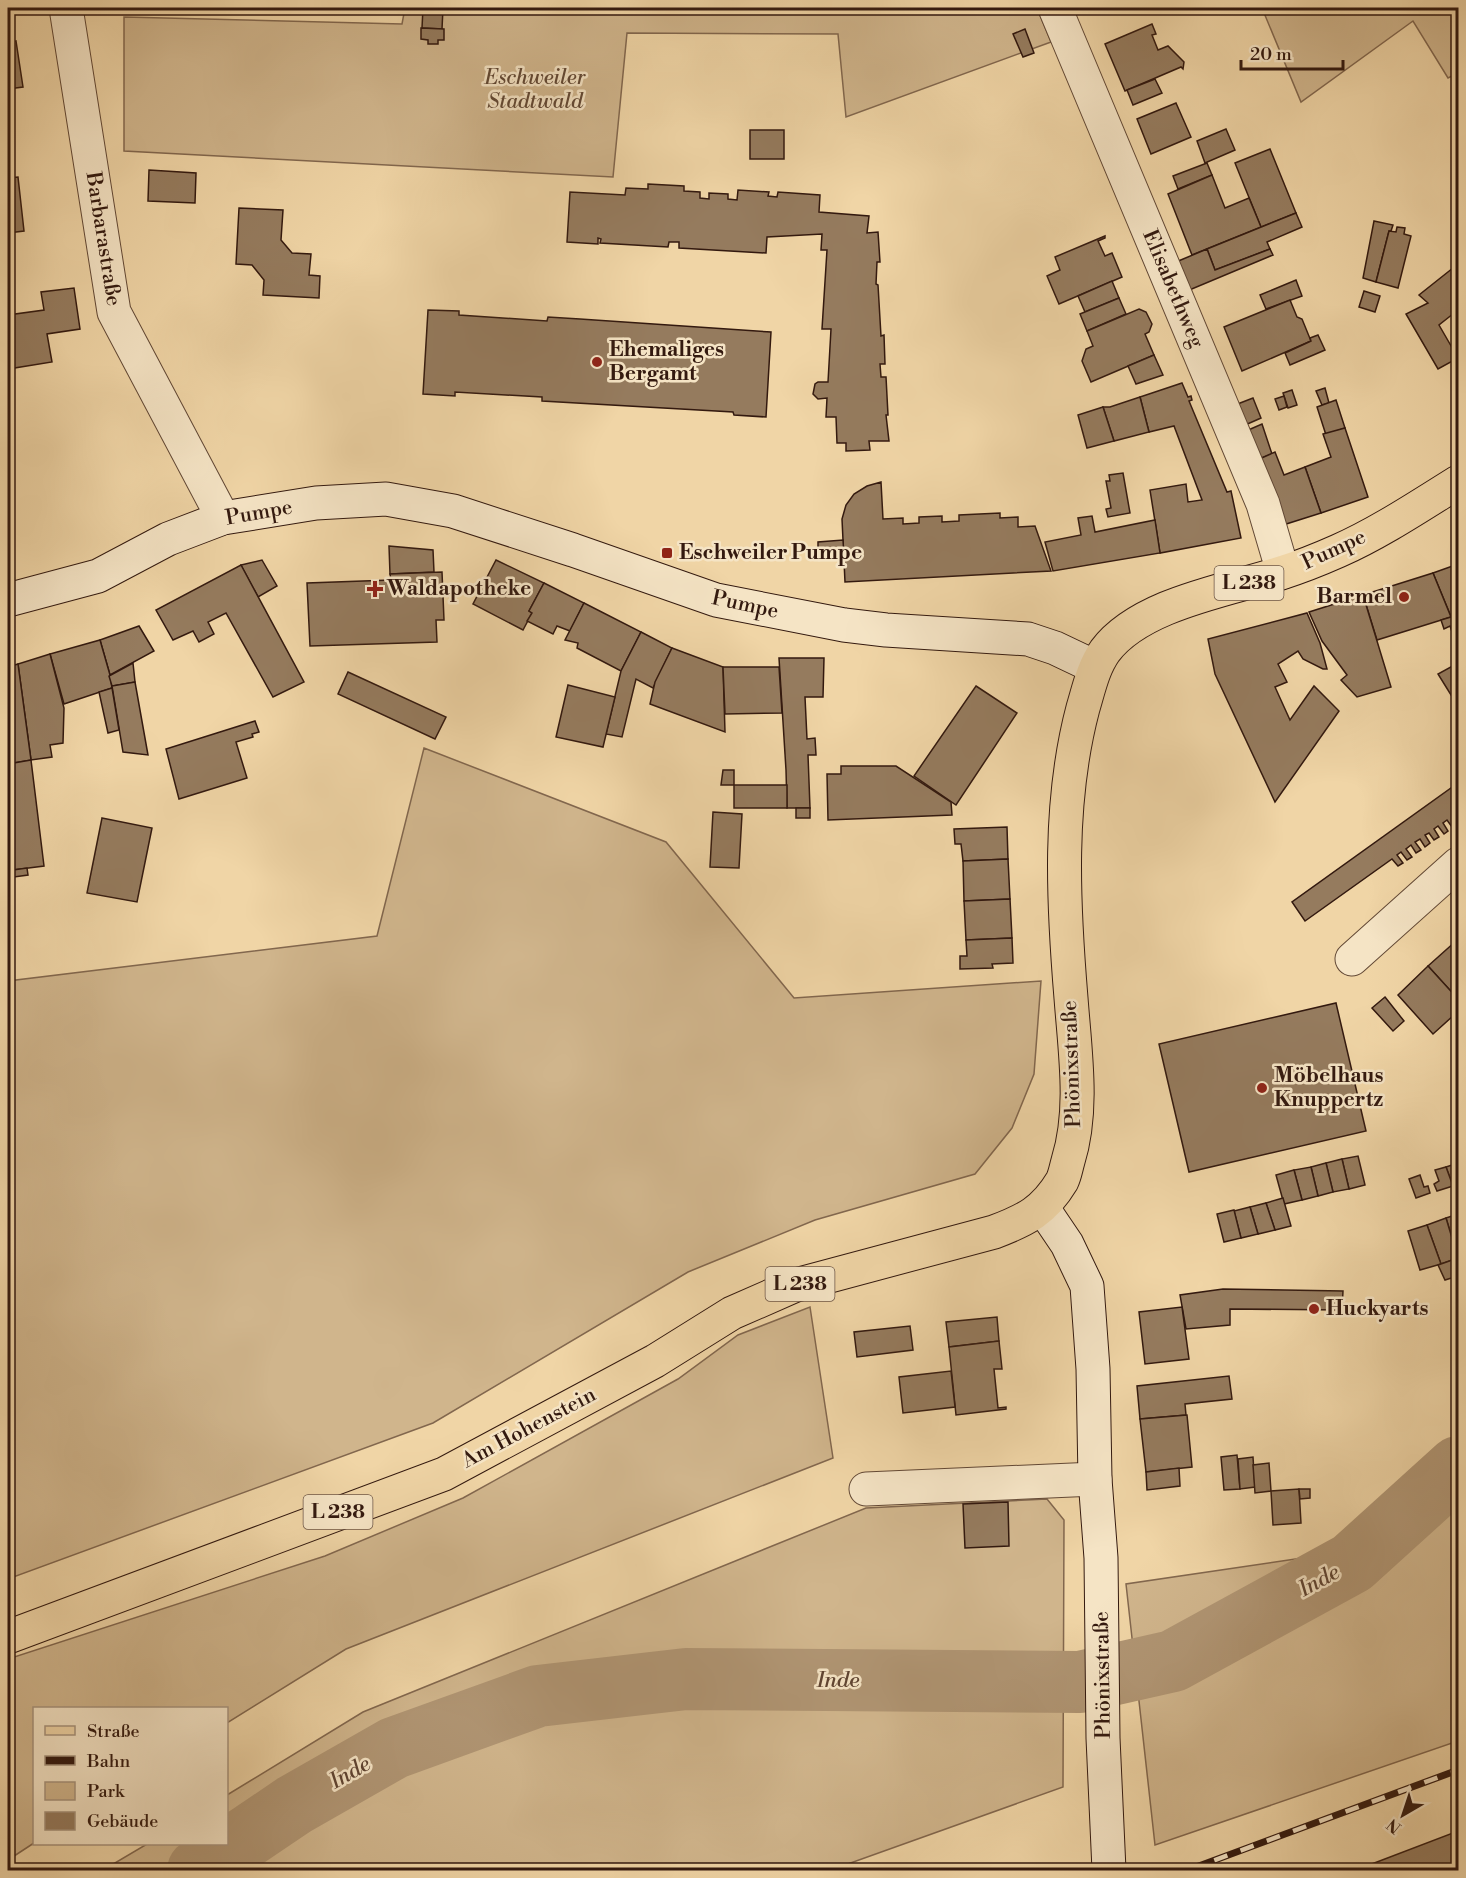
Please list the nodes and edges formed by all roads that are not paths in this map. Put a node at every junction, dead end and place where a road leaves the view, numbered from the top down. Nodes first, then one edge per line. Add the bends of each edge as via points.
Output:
1 (66, 8) edge
2 (1056, 8) edge
3 (1458, 482) edge
4 (223, 518) junction
5 (1283, 572) junction
6 (8, 600) edge
7 (1095, 667) junction
8 (1458, 864) edge
9 (1352, 959) dead end
10 (1042, 1207) junction
11 (1095, 1479) junction
12 (867, 1489) dead end
13 (8, 1637) edge
14 (1110, 1870) edge

1 - 4 main road, Barbarastraße via 114,312
2 - 5 main road, Elisabethweg via 1263,504
3 - 5 main road, Pumpe / L 238 via 1340,550
4 - 6 main road, Pumpe via 168,539 98,576
4 - 7 main road, Pumpe via 316,503 386,499 453,511 716,600 844,625 1028,639
5 - 7 main road, Pumpe / L 238 via 1183,602 1144,619 1124,632
7 - 10 main road, Phönixstraße / L 238 via 1076,739 1063,873 1075,1037 1074,1142 1063,1179
8 - 9 main road
10 - 11 main road, Phönixstraße via 1067,1244 1087,1286
10 - 13 main road, Am Hohenstein / L 238 via 1025,1220 994,1232 796,1286 732,1313 656,1361 444,1474
11 - 12 main road
11 - 14 main road, Phönixstraße

